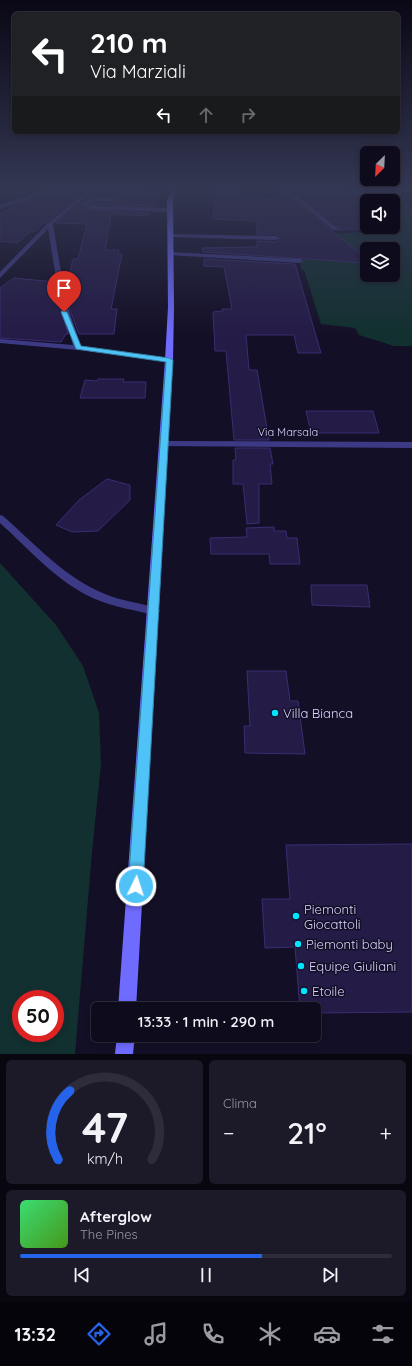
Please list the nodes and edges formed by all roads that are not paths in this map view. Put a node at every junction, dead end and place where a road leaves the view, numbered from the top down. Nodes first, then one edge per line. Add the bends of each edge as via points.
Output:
1 (36, 238) edge
2 (52, 238) edge
3 (171, 238) edge
4 (171, 254) junction
5 (300, 262) dead end
6 (0, 276) edge
7 (0, 341) edge
8 (78, 348) junction
9 (169, 360) junction
10 (164, 444) junction
11 (412, 445) edge
12 (0, 518) edge
13 (154, 611) junction
14 (127, 1002) edge
15 (125, 1042) edge
16 (124, 1054) edge

1 - 6 street
2 - 8 street via 62,302
3 - 4 main road
4 - 5 street
4 - 9 main road
7 - 8 street
8 - 9 street
9 - 10 main road
10 - 11 street, Via Marsala
10 - 13 main road
12 - 13 street via 71,580 93,594
13 - 14 main road
15 - 16 main road

